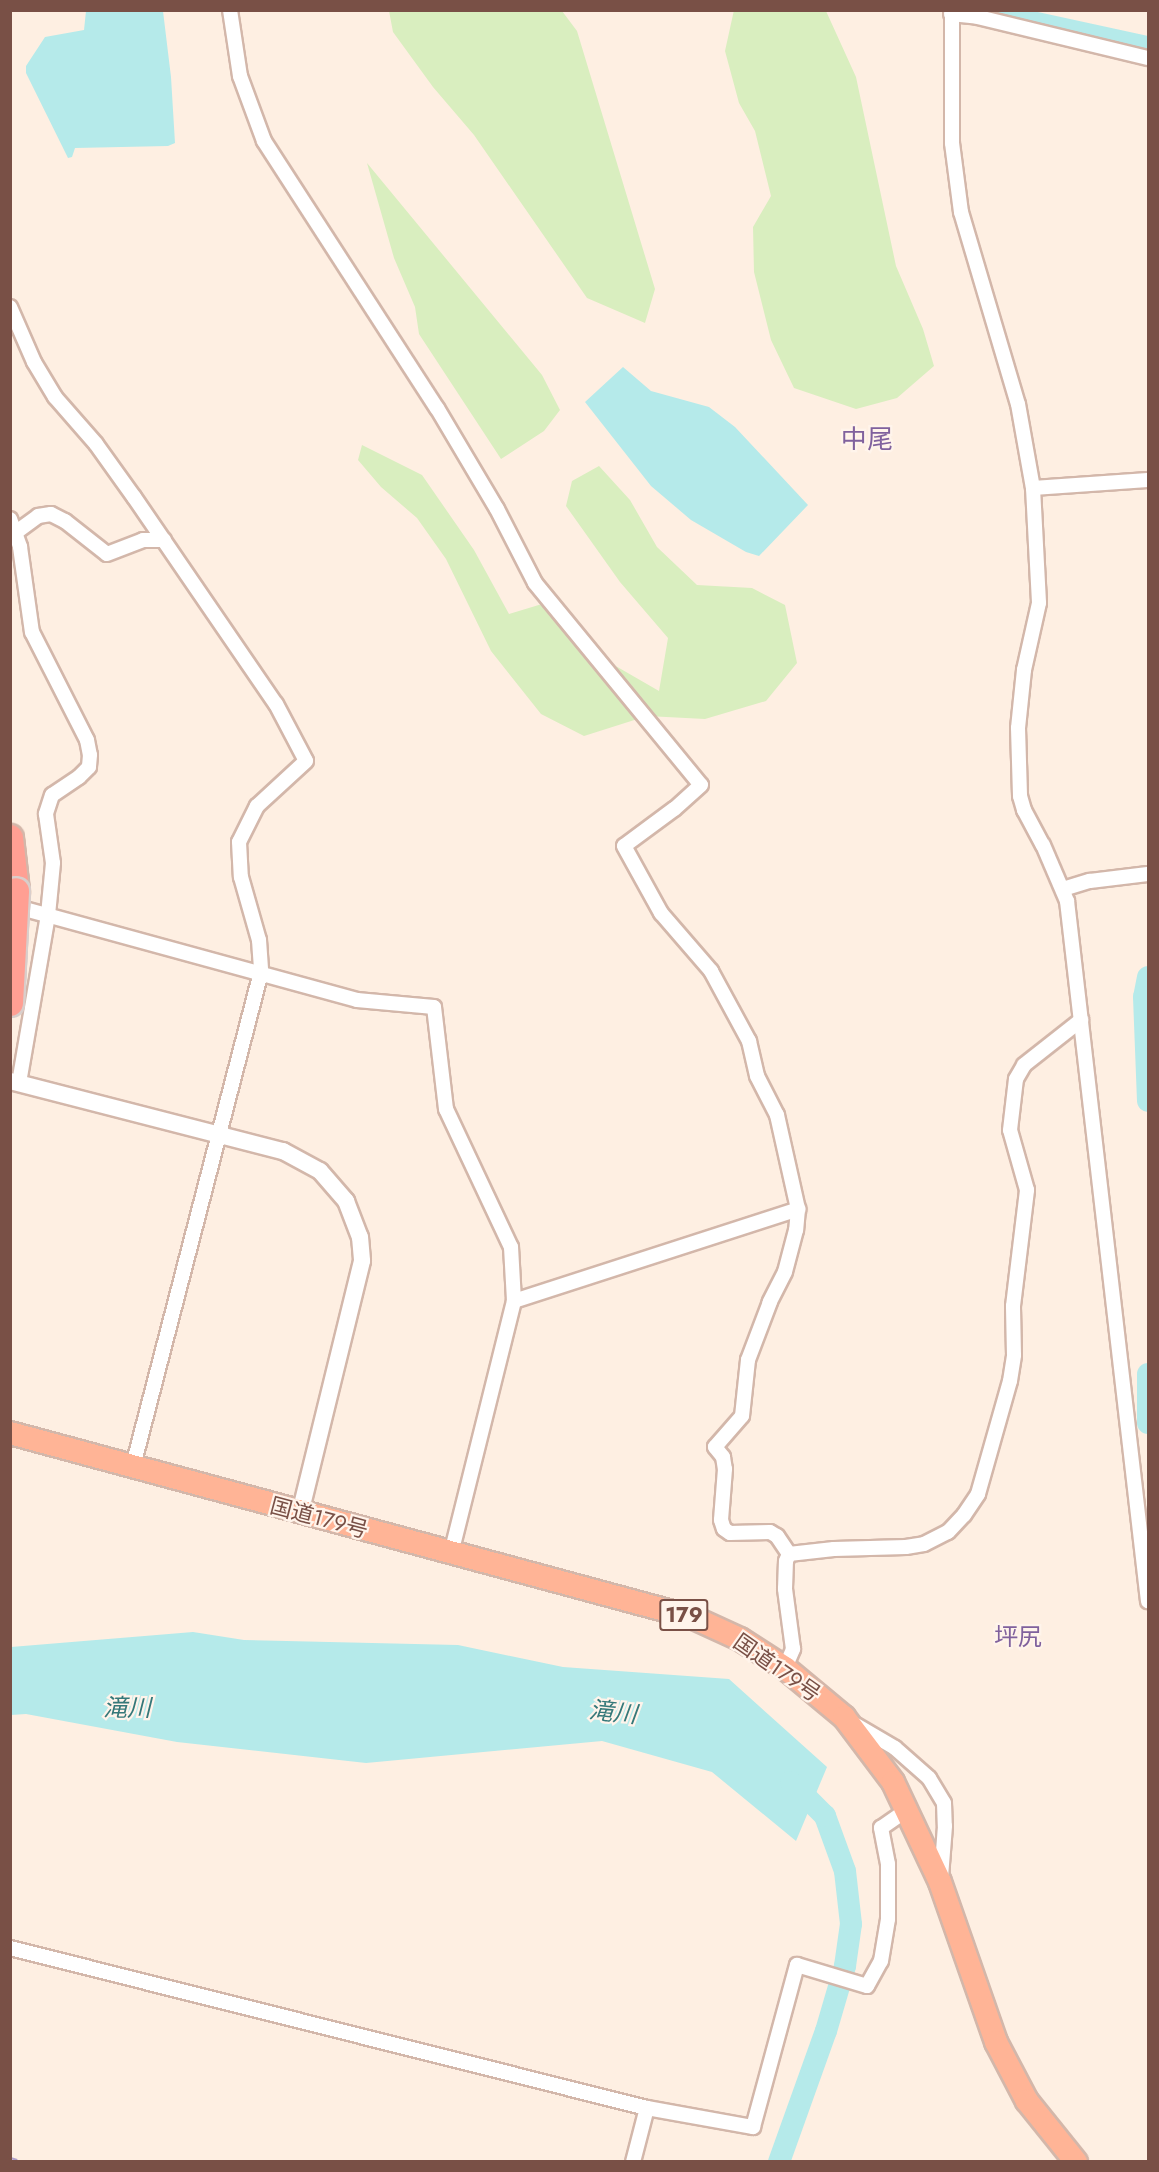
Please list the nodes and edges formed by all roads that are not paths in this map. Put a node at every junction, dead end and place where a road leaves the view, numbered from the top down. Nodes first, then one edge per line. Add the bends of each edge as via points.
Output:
1 (230, 10) edge
2 (952, 12) edge
3 (1149, 58) edge
4 (10, 307) edge
5 (1149, 480) edge
6 (1033, 488) junction
7 (10, 519) edge
8 (15, 533) junction
9 (164, 540) junction
10 (10, 838) edge
11 (1149, 874) edge
12 (1063, 889) junction
13 (13, 898) edge
14 (48, 915) junction
15 (261, 972) junction
16 (10, 1003) edge
17 (1081, 1020) junction
18 (15, 1082) edge
19 (219, 1133) junction
20 (798, 1209) junction
21 (514, 1301) junction
22 (10, 1434) edge
23 (133, 1466) junction
24 (300, 1513) junction
25 (451, 1553) junction
26 (789, 1554) junction
27 (1149, 1601) edge
28 (785, 1668) junction
29 (844, 1718) junction
30 (907, 1810) junction
31 (940, 1882) junction
32 (10, 1947) edge
33 (647, 2108) junction
34 (633, 2162) edge
35 (1077, 2162) edge

1 - 20 street via 240,75 264,141 437,408 497,509 535,583 700,785 624,846 661,913 711,971 749,1041 758,1076 777,1114
2 - 3 street
2 - 6 street via 952,143 961,212 1018,404
4 - 9 street via 33,362 55,397 96,444
5 - 6 street
6 - 12 street via 1040,603 1024,670 1017,752 1020,796
7 - 8 street
8 - 9 street via 38,516 51,514 107,554 143,540
8 - 14 street via 32,632 87,740 90,755 89,767 80,777 52,795 46,814 53,863
9 - 15 street via 276,704 306,761 257,806 239,842 242,877 259,940
10 - 13 highway
11 - 12 street via 1090,881
12 - 17 street
13 - 14 street
13 - 16 highway, bridge
14 - 15 street
14 - 18 street
15 - 19 street
15 - 21 street via 357,1000 434,1007 446,1109 511,1247
17 - 26 street via 1024,1065 1016,1079 1010,1130 1027,1190 1013,1306 1014,1355 978,1494 948,1532 924,1544
17 - 27 street
18 - 19 street
19 - 23 street
19 - 24 street via 283,1151 320,1171 346,1201 360,1237 362,1261
20 - 21 street
20 - 26 street via 785,1272 748,1359 742,1416 715,1447 725,1468 721,1520 724,1529 730,1533 770,1532
21 - 25 street
22 - 23 highway, 国道179号 / 179
23 - 24 highway, 国道179号 / 179
24 - 25 highway, 国道179号 / 179
25 - 28 highway, 国道179号 / 179 via 694,1618
26 - 28 street via 785,1589 793,1649
28 - 29 highway, 国道179号 / 179
29 - 30 highway, 国道179号 / 179 via 893,1782
29 - 31 street via 895,1748 929,1778 944,1803
30 - 31 highway, 国道179号 / 179
30 - 33 street via 881,1828 888,1864 888,1919 881,1960 867,1986 797,1965 753,2127
31 - 35 highway, 国道179号 / 179 via 996,2042 1027,2101
32 - 33 street
33 - 34 street

